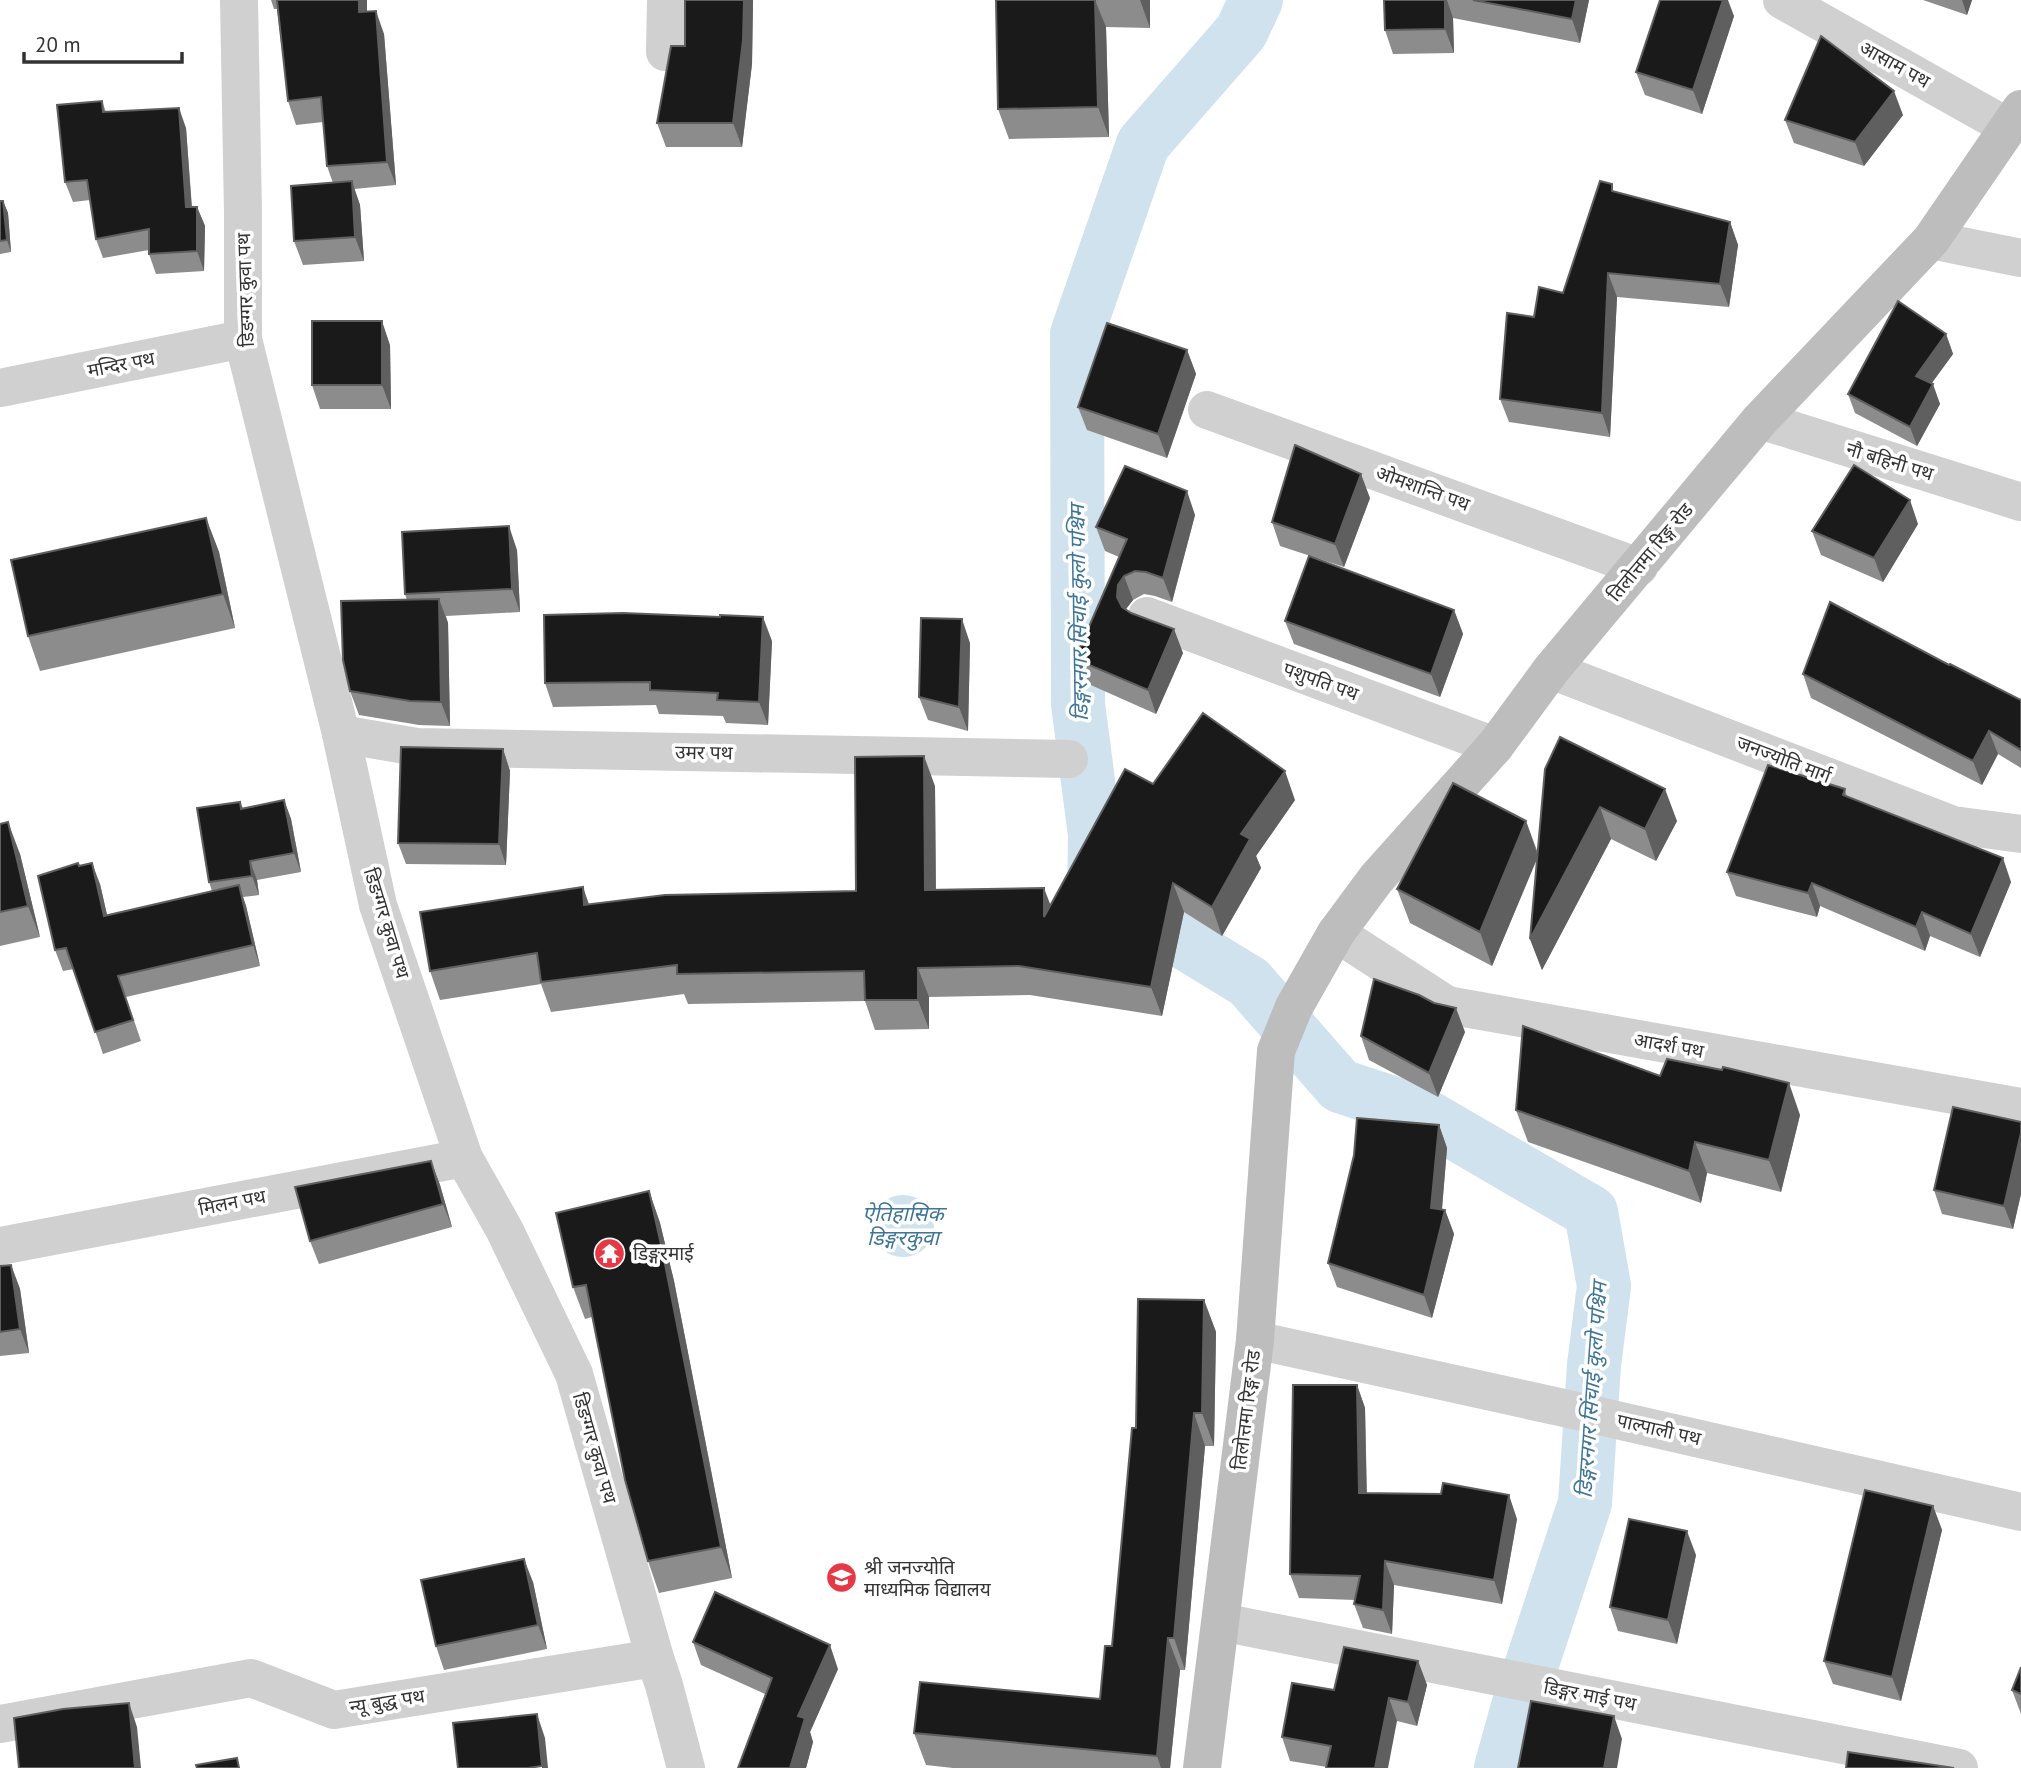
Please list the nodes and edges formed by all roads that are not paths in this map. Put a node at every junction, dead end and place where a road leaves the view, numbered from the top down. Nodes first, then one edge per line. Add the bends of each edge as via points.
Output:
1 (239, 0) edge
2 (666, 0) edge
3 (1782, 0) edge
4 (665, 52) dead end
5 (2014, 118) edge
6 (1931, 240) junction
7 (2021, 258) edge
8 (243, 339) junction
9 (0, 388) edge
10 (1207, 410) dead end
11 (1760, 420) junction
12 (2021, 502) edge
13 (1639, 567) junction
14 (1147, 616) edge
15 (1551, 670) junction
16 (341, 734) junction
17 (1495, 746) junction
18 (1069, 759) dead end
19 (2021, 834) edge
20 (1336, 933) junction
21 (2021, 1107) edge
22 (464, 1158) junction
23 (0, 1246) edge
24 (1255, 1340) junction
25 (2021, 1512) edge
26 (1221, 1622) junction
27 (655, 1658) junction
28 (0, 1724) edge
29 (686, 1768) edge
30 (1202, 1768) edge
31 (1959, 1768) edge

1 - 8 street, डिङग्गर कुवा पथ
2 - 4 street
3 - 5 street, आसाम पथ
5 - 6 street, तिलोत्तमा रिङ्ग रोड
6 - 7 street
6 - 11 street, तिलोत्तमा रिङ्ग रोड
8 - 9 street, मन्दिर पथ
8 - 16 street, डिङग्गर कुवा पथ
10 - 13 street, ओमशान्ति पथ
11 - 12 street, नौ बहिनी पथ
11 - 13 street, तिलोत्तमा रिङ्ग रोड
13 - 15 street, तिलोत्तमा रिङ्ग रोड
14 - 17 street, पशुपति पथ
15 - 17 street, तिलोत्तमा रिङ्ग रोड
15 - 19 street, जनज्योति मार्ग via 1953,825
16 - 18 street, उमर पथ via 417,747
16 - 22 street, डिङग्गर कुवा पथ via 378,905
17 - 20 street, तिलोत्तमा रिङ्ग रोड via 1376,879
20 - 21 street, आदर्श पथ via 1447,1005
20 - 24 street, तिलोत्तमा रिङ्ग रोड via 1294,1007 1276,1051
22 - 23 street, मिलन पथ
22 - 27 street, डिङग्गर कुवा पथ via 574,1374
24 - 25 street, पाल्पाली पथ
24 - 26 street, तिलोत्तमा रिङ्ग रोड
26 - 30 street, तिलोत्तमा रिङ्ग रोड
26 - 31 street, डिङ्गर माई पथ
27 - 28 street, न्यू बुद्ध पथ via 334,1710 251,1678
27 - 29 street, डिङग्गर कुवा पथ

